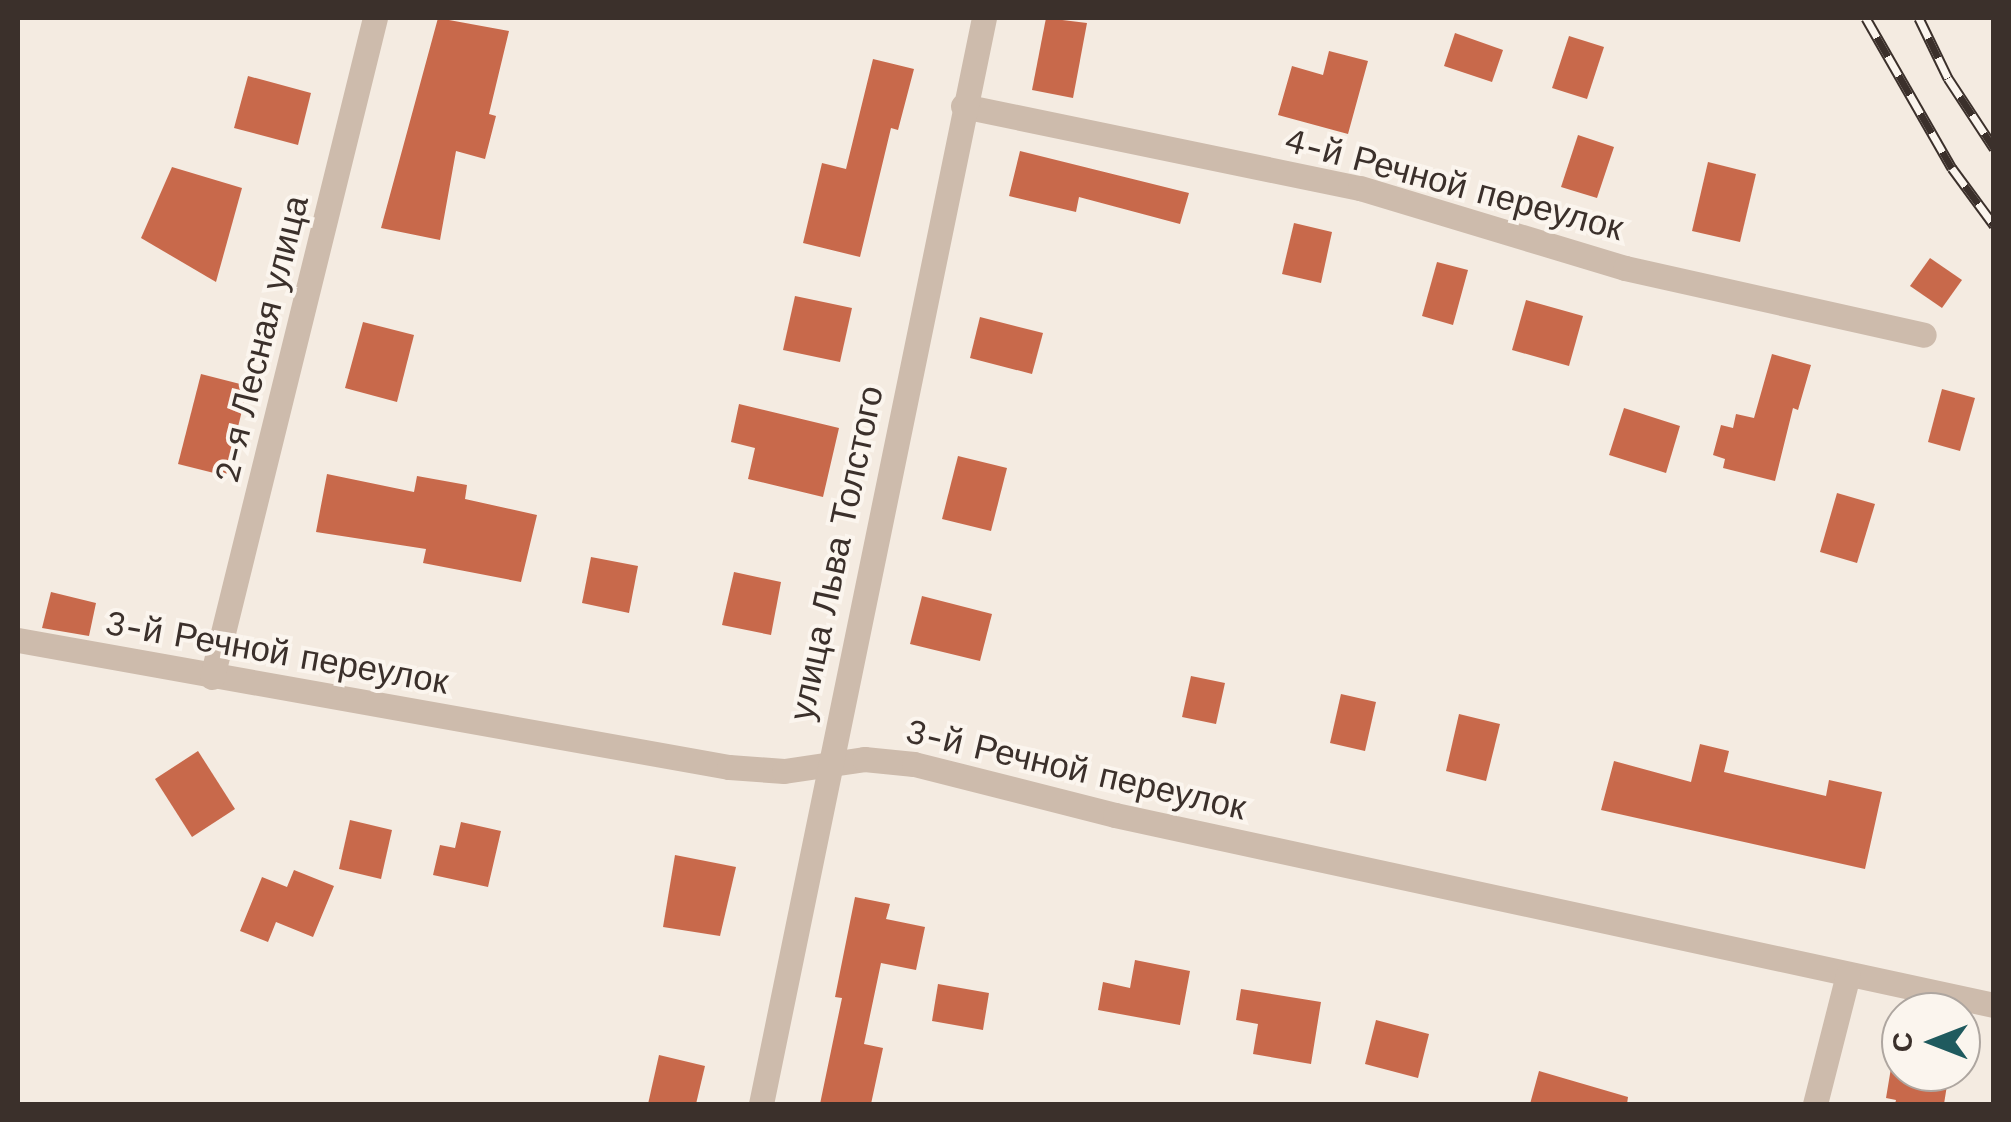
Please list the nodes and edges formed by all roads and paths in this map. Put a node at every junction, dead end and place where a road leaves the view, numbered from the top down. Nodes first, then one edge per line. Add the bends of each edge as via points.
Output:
1 (376, 18) edge
2 (984, 18) edge
3 (964, 106) junction
4 (1924, 334) dead end
5 (18, 640) edge
6 (212, 677) junction
7 (828, 764) junction
8 (1848, 975) junction
9 (1994, 1005) edge
10 (760, 1104) edge
11 (1815, 1104) edge

1 - 6 street, 2-я Лесная улица
2 - 3 street, улица Льва Толстого
3 - 4 street, 4-й Речной переулок via 1360,188 1626,268
3 - 7 street, улица Льва Толстого
5 - 6 street, 3-й Речной переулок
6 - 7 street, 3-й Речной переулок via 729,767
7 - 8 street, 3-й Речной переулок via 914,764 1115,816
7 - 10 street, улица Льва Толстого
8 - 9 street, 3-й Речной переулок
8 - 11 street

